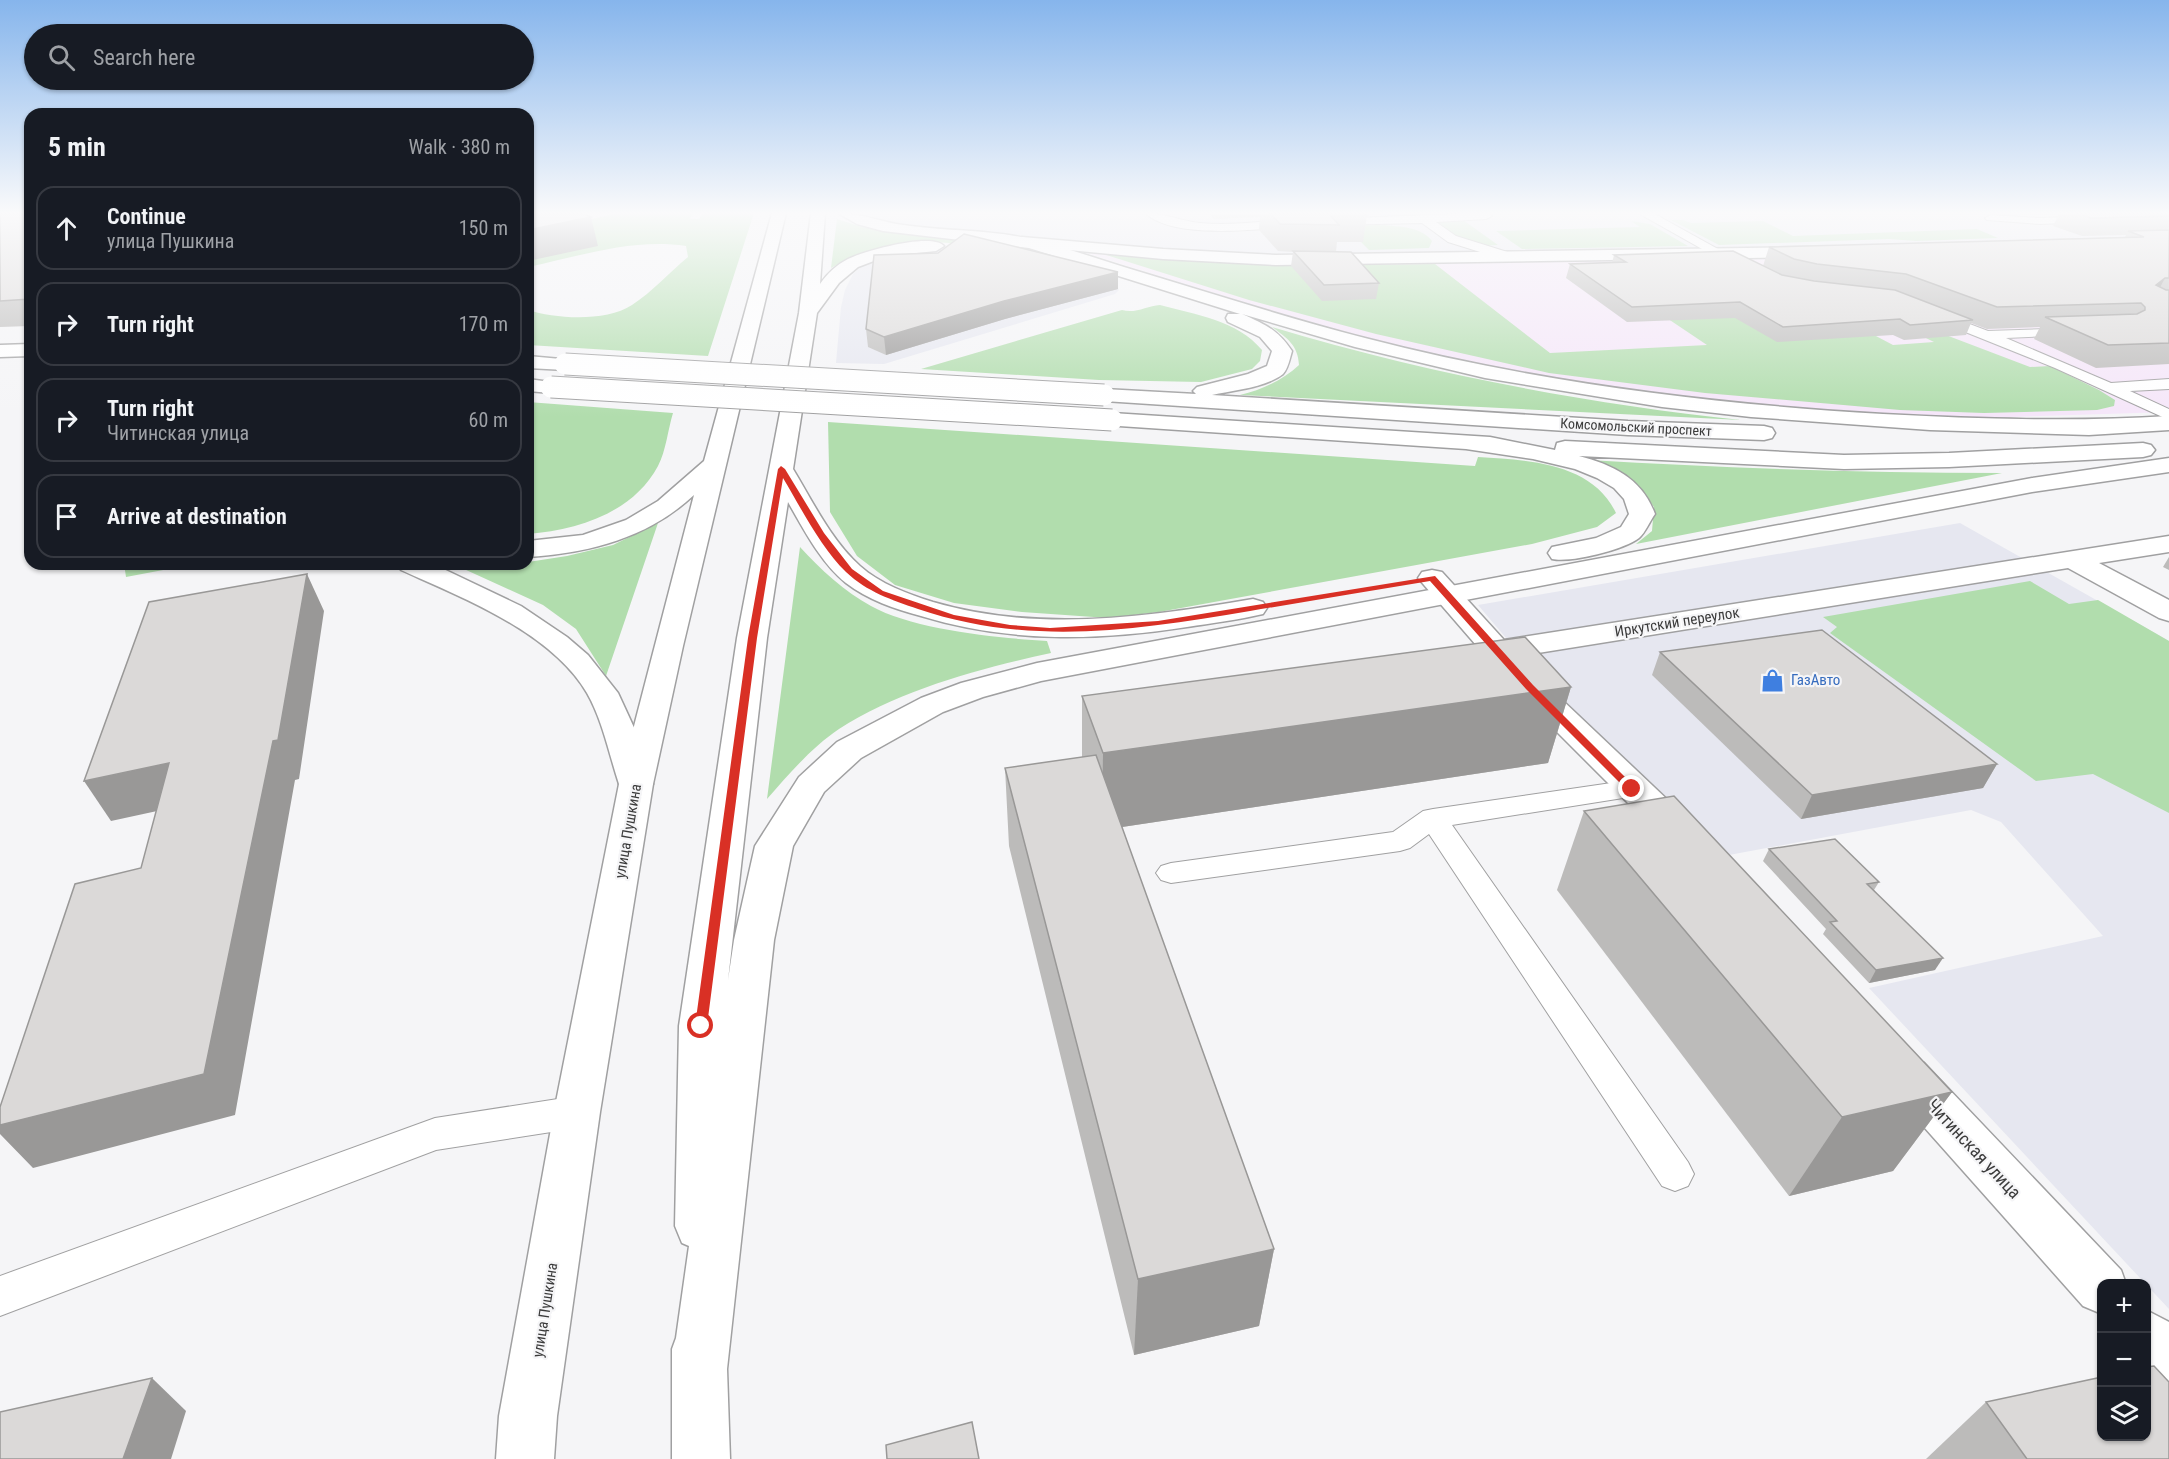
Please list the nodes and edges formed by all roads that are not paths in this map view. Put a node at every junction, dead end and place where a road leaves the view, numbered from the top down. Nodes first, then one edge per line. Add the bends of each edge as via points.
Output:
1 (762, 281) edge
2 (811, 281) edge
3 (833, 281) edge
4 (1114, 281) edge
5 (1155, 281) edge
6 (1922, 310) edge
7 (807, 313) junction
8 (2090, 330) edge
9 (1984, 335) junction
10 (24, 351) edge
11 (1, 357) edge
12 (534, 362) edge
13 (24, 365) edge
14 (2169, 384) edge
15 (534, 386) edge
16 (2109, 387) junction
17 (1149, 398) junction
18 (2169, 415) edge
19 (2169, 423) edge
20 (2111, 427) junction
21 (1468, 443) junction
22 (2169, 448) edge
23 (715, 463) junction
24 (2169, 465) edge
25 (781, 469) junction
26 (2169, 544) edge
27 (534, 549) edge
28 (2071, 559) junction
29 (424, 570) edge
30 (1439, 587) junction
31 (2169, 612) edge
32 (1478, 653) junction
33 (636, 784) junction
34 (1632, 789) junction
35 (1433, 818) junction
36 (1701, 852) edge
37 (1171, 873) dead end
38 (1885, 1052) edge
39 (577, 1112) junction
40 (1675, 1174) dead end
41 (2097, 1283) edge
42 (0, 1296) edge
43 (2151, 1342) edge
44 (2169, 1361) edge
45 (699, 1372) junction
46 (525, 1459) edge
47 (701, 1459) edge

1 - 23 main road, улица Пушкина
2 - 7 main road
3 - 7 main road
4 - 17 main road via 1241,320 1267,333 1282,351 1276,369 1255,379 1196,393
5 - 20 main road via 1392,351 1569,388 1866,422
6 - 9 lane
7 - 25 main road
8 - 9 lane
9 - 16 lane
10 - 11 main road
11 - 13 main road
12 - 17 main road, Комсомольский проспект, bridge
14 - 16 lane
15 - 21 main road, Комсомольский проспект, bridge
16 - 18 lane
17 - 20 main road, Комсомольский проспект via 1628,428 1802,434
19 - 20 main road, Комсомольский проспект
21 - 22 main road, Комсомольский проспект via 1882,462
21 - 30 main road via 1533,452 1593,468 1634,495 1642,514 1630,532 1604,544
23 - 27 main road via 666,507 635,524 595,541
23 - 33 main road, улица Пушкина
24 - 30 main road
25 - 30 main road via 821,534 849,570 880,593 952,618 1050,631 1158,624
25 - 45 main road via 752,638 701,1026
26 - 28 main road, Иркутский переулок
28 - 31 main road
28 - 32 main road, Иркутский переулок
29 - 33 main road via 520,616 559,645 595,682 616,722
30 - 32 main road
30 - 45 main road via 1037,672 972,690 902,719 849,750 811,785 774,846 754,940
32 - 34 main road
33 - 39 main road, улица Пушкина
34 - 35 lane
34 - 36 main road
35 - 37 lane via 1400,841
35 - 40 lane
38 - 41 main road, Читинская улица
39 - 42 lane via 435,1134
39 - 46 main road, улица Пушкина via 528,1416
43 - 44 main road
45 - 47 main road

